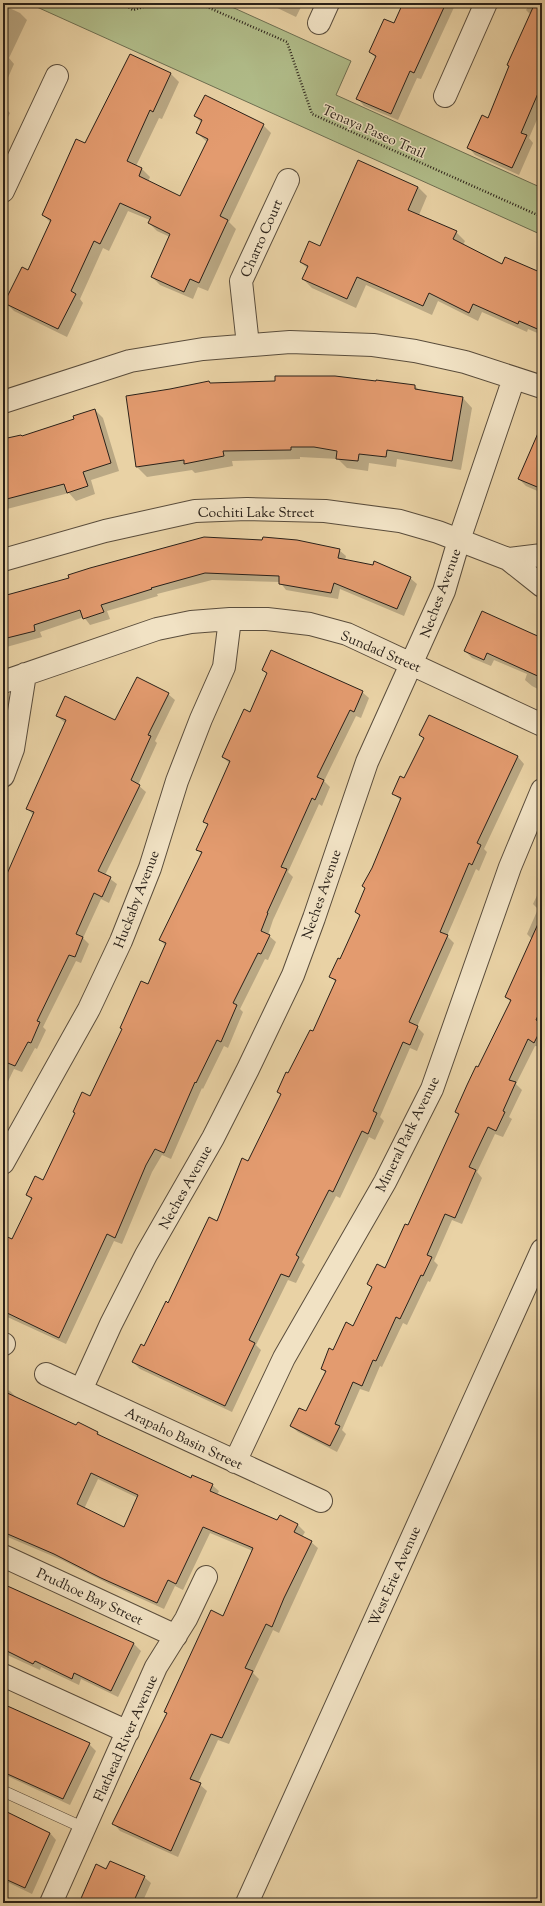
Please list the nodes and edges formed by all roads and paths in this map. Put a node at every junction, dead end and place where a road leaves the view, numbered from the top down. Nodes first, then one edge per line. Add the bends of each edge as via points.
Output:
1 (121, 3) edge
2 (157, 3) edge
3 (198, 3) edge
4 (328, 3) edge
5 (486, 3) edge
6 (319, 23) dead end
7 (57, 76) dead end
8 (445, 96) dead end
9 (288, 180) dead end
10 (3, 191) edge
11 (542, 217) edge
12 (248, 345) junction
13 (514, 378) junction
14 (542, 387) edge
15 (3, 402) edge
16 (459, 540) junction
17 (542, 555) edge
18 (508, 559) junction
19 (3, 560) edge
20 (542, 586) edge
21 (230, 619) junction
22 (412, 663) junction
23 (25, 674) junction
24 (3, 682) edge
25 (542, 725) edge
26 (3, 776) edge
27 (542, 790) edge
28 (3, 1163) edge
29 (542, 1250) edge
30 (46, 1374) dead end
31 (81, 1390) junction
32 (235, 1462) junction
33 (321, 1501) dead end
34 (3, 1556) edge
35 (206, 1577) dead end
36 (176, 1636) junction
37 (3, 1675) edge
38 (128, 1732) junction
39 (3, 1791) edge
40 (84, 1828) junction
41 (51, 1903) edge
42 (247, 1903) edge

1 - 2 path via 133,10
3 - 11 path, Tenaya Paseo Trail via 287,42 312,114
4 - 6 street
5 - 8 street
7 - 10 street
9 - 12 street, Charro Court via 241,282
12 - 13 street via 290,342 373,345 464,362
12 - 15 street via 202,349 130,361
13 - 14 street
13 - 16 street, Neches Avenue
16 - 18 street, Cochiti Lake Street
16 - 19 street, Cochiti Lake Street via 400,521 325,511 194,511 105,531
16 - 22 street, Neches Avenue via 444,591
17 - 18 street, Cochiti Lake Street
18 - 20 street, Cochiti Lake Street
21 - 22 street, Sundad Street via 267,619 310,624 347,634
21 - 23 street, Sundad Street via 192,622 157,629
21 - 28 street, Huckaby Avenue via 224,667 177,781 150,868 121,940 89,1009
22 - 25 street, Sundad Street
22 - 31 street, Neches Avenue via 367,762 314,918 271,1022 213,1138 110,1324
23 - 24 street, Sundad Street
23 - 26 street via 13,749
27 - 32 street, Mineral Park Avenue via 508,874 432,1089 381,1189 284,1358
29 - 42 street, West Erie Avenue
30 - 31 street, Arapaho Basin Street
31 - 32 street, Arapaho Basin Street
32 - 33 street, Arapaho Basin Street
34 - 36 street, Prudhoe Bay Street
35 - 36 street, Flathead River Avenue
36 - 38 street, Flathead River Avenue via 156,1667
37 - 38 street
38 - 40 street, Flathead River Avenue
39 - 40 lane
40 - 41 street, Flathead River Avenue

